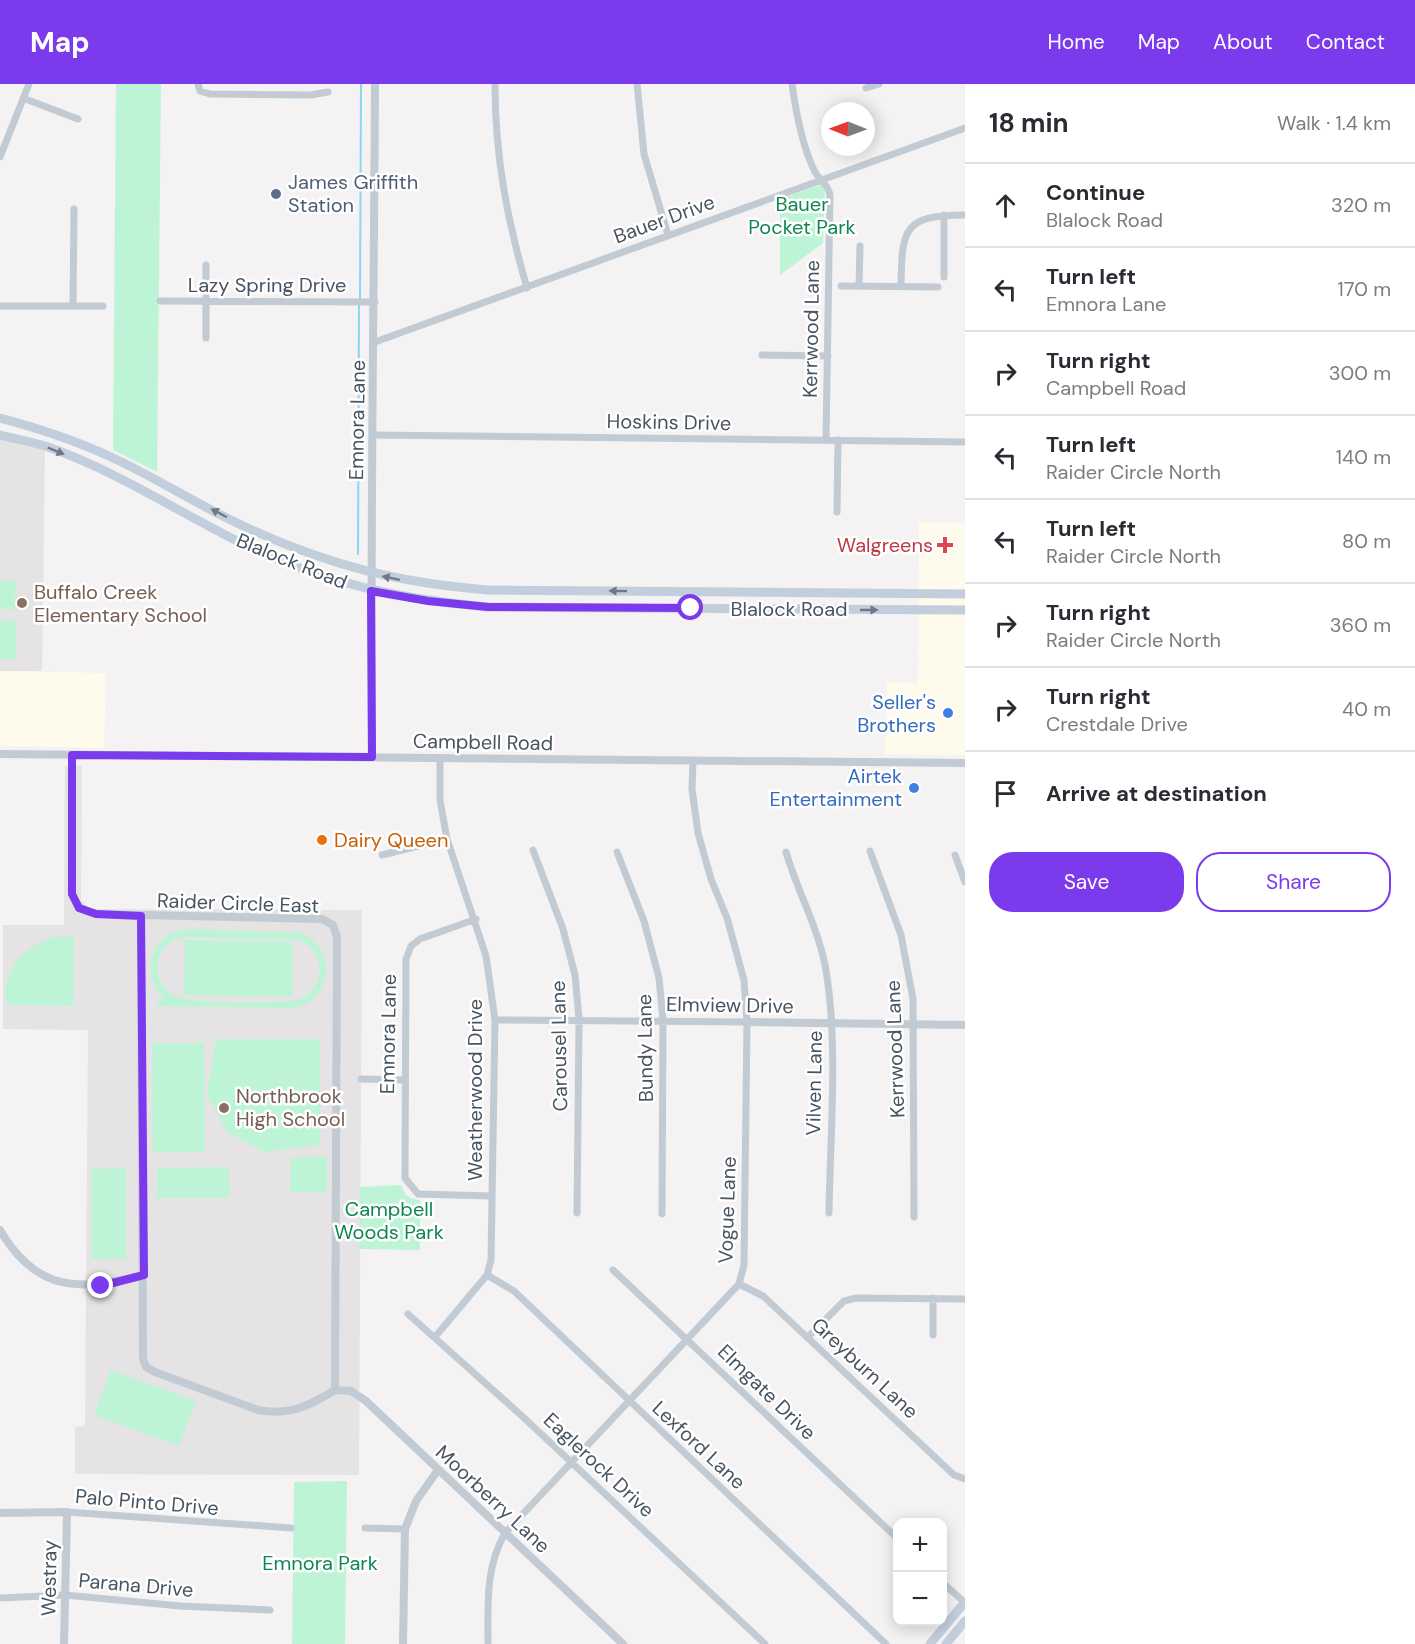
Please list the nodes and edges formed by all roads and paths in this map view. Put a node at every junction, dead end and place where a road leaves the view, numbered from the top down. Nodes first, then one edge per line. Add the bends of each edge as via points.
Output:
1 (29, 84) edge
2 (375, 84) edge
3 (495, 84) edge
4 (637, 84) edge
5 (792, 84) edge
6 (879, 84) edge
7 (199, 87) edge
8 (866, 88) dead end
9 (328, 92) dead end
10 (23, 98) junction
11 (78, 119) dead end
12 (965, 128) edge
13 (0, 157) edge
14 (821, 180) junction
15 (74, 209) dead end
16 (944, 215) junction
17 (965, 215) edge
18 (668, 235) junction
19 (860, 246) dead end
20 (206, 265) dead end
21 (944, 277) dead end
22 (841, 286) dead end
23 (860, 286) junction
24 (901, 286) junction
25 (938, 287) dead end
26 (526, 288) junction
27 (160, 301) dead end
28 (205, 301) junction
29 (372, 302) junction
30 (0, 306) edge
31 (73, 306) junction
32 (103, 306) dead end
33 (206, 338) dead end
34 (375, 342) junction
35 (762, 355) dead end
36 (828, 356) junction
37 (0, 417) edge
38 (0, 435) edge
39 (373, 435) junction
40 (826, 440) junction
41 (838, 440) junction
42 (965, 442) edge
43 (837, 512) dead end
44 (371, 573) junction
45 (371, 591) junction
46 (540, 591) junction
47 (651, 592) junction
48 (771, 593) junction
49 (928, 594) junction
50 (965, 594) edge
51 (538, 608) junction
52 (650, 608) junction
53 (770, 609) junction
54 (925, 610) junction
55 (965, 610) edge
56 (0, 754) edge
57 (72, 755) junction
58 (372, 757) junction
59 (440, 758) junction
60 (693, 761) junction
61 (965, 764) edge
62 (447, 838) junction
63 (533, 850) dead end
64 (870, 851) dead end
65 (617, 852) dead end
66 (786, 852) dead end
67 (382, 855) dead end
68 (956, 855) dead end
69 (965, 882) edge
70 (141, 916) junction
71 (476, 919) junction
72 (579, 1019) junction
73 (495, 1020) junction
74 (663, 1020) junction
75 (747, 1022) junction
76 (831, 1024) junction
77 (915, 1025) junction
78 (965, 1025) edge
79 (362, 1079) dead end
80 (404, 1080) junction
81 (492, 1196) junction
82 (577, 1213) dead end
83 (829, 1213) dead end
84 (662, 1214) dead end
85 (914, 1217) dead end
86 (0, 1230) edge
87 (613, 1270) dead end
88 (144, 1275) junction
89 (487, 1275) junction
90 (739, 1284) junction
91 (933, 1298) junction
92 (965, 1299) edge
93 (408, 1314) dead end
94 (933, 1335) dead end
95 (435, 1337) junction
96 (808, 1337) junction
97 (688, 1340) junction
98 (335, 1390) junction
99 (628, 1401) junction
100 (572, 1463) junction
101 (438, 1470) junction
102 (965, 1479) edge
103 (67, 1512) junction
104 (0, 1513) edge
105 (291, 1528) dead end
106 (365, 1528) dead end
107 (405, 1529) junction
108 (506, 1533) junction
109 (893, 1535) edge
110 (947, 1587) edge
111 (65, 1595) junction
112 (0, 1598) edge
113 (965, 1603) edge
114 (270, 1610) dead end
115 (965, 1621) edge
116 (617, 1642) edge
117 (64, 1644) edge
118 (403, 1644) edge
119 (488, 1644) edge
120 (765, 1644) edge
121 (886, 1644) edge
122 (930, 1644) edge
123 (946, 1644) edge

1 - 10 street
2 - 29 street, Emnora Lane
3 - 26 street via 498,162
4 - 18 street via 644,154
5 - 14 street, Kerrwood Lane via 808,154
6 - 8 street
7 - 9 street via 210,94 312,96
10 - 11 street
10 - 13 street
12 - 14 street, Bauer Drive
14 - 18 street, Bauer Drive
14 - 36 street, Kerrwood Lane via 828,185 830,195
15 - 31 street
16 - 17 street
16 - 21 street
16 - 24 street via 932,215 908,231 902,242
18 - 26 street, Bauer Drive
19 - 23 street
20 - 28 street
22 - 23 street
23 - 24 street
24 - 25 street
26 - 34 street, Bauer Drive
27 - 28 street, Lazy Spring Drive
28 - 29 street, Lazy Spring Drive
28 - 33 street
29 - 34 street, Emnora Lane
30 - 31 street
31 - 32 street
34 - 39 street, Emnora Lane
35 - 36 street
36 - 40 street, Kerrwood Lane
44 -> 37 main road, Blalock Road via 250,530 91,448
38 -> 45 main road, Blalock Road via 48,447 114,476 244,544 305,570
39 - 40 street, Hoskins Drive
39 - 44 street, Emnora Lane
40 - 41 street, Hoskins Drive
41 - 42 street, Hoskins Drive
41 - 43 street
44 - 45 street, Emnora Lane
46 -> 44 main road, Blalock Road via 426,585
45 - 51 main road, Blalock Road via 428,601
45 - 58 street, Emnora Lane
47 -> 46 main road, Blalock Road
46 - 51 main road
47 - 48 main road, Blalock Road
47 - 52 main road
48 - 49 main road, Blalock Road
48 - 53 main road
49 - 50 main road, Blalock Road
49 - 54 main road
51 - 52 main road, Blalock Road
52 - 53 main road, Blalock Road
53 -> 54 main road, Blalock Road
54 - 55 main road, Blalock Road
56 - 57 street, Campbell Road
57 - 58 street, Campbell Road
57 - 70 street, Raider Circle East via 72,894 79,908 87,911
58 - 59 street, Campbell Road
59 - 60 street, Campbell Road
59 - 62 street, Weatherwood Drive via 440,800
60 - 61 street, Campbell Road
60 - 75 street, Vogue Lane via 698,833 735,944 744,980
62 - 67 street
62 - 71 street, Weatherwood Drive
63 - 72 street, Carousel Lane via 563,929 575,975
64 - 77 street, Kerrwood Lane via 907,956
65 - 74 street, Bundy Lane via 647,932 659,978
66 - 76 street, Vilven Lane via 819,940
68 - 69 street
70 - 88 street
70 - 98 street, Raider Circle East via 322,919 333,925 337,937 338,1080
71 - 73 street, Weatherwood Drive
71 - 80 street, Emnora Lane via 420,939 411,946 406,959
72 - 73 street, Elmview Drive
72 - 74 street, Elmview Drive
72 - 82 street, Carousel Lane
73 - 81 street, Weatherwood Drive
74 - 75 street, Elmview Drive
74 - 84 street, Bundy Lane
75 - 76 street, Elmview Drive
75 - 90 street, Vogue Lane via 745,1250
76 - 77 street, Elmview Drive
76 - 83 street, Vilven Lane
77 - 78 street, Elmview Drive
77 - 85 street, Kerrwood Lane
79 - 80 street
80 - 81 street, Emnora Lane via 405,1178 418,1194
81 - 89 street, Weatherwood Drive via 491,1260
86 - 88 street via 22,1261 52,1280 101,1286
87 - 97 street, Elmgate Drive
88 - 98 street via 146,1367 275,1413 297,1411
89 - 95 street
89 - 99 street, Lexford Lane via 514,1291
90 - 96 street, Greyburn Lane via 763,1296
90 - 97 street, Vogue Lane
91 - 92 street
91 - 94 street
91 - 96 street via 844,1301
93 - 95 street, Eaglerock Drive
95 - 100 street, Eaglerock Drive
96 - 102 street, Greyburn Lane via 954,1475
97 - 99 street, Vogue Lane
97 - 109 street, Elmgate Drive
98 - 101 street, Moorberry Lane via 356,1393
99 - 100 street, Vogue Lane
99 - 121 street, Lexford Lane
100 - 108 street, Vogue Lane
100 - 120 street, Eaglerock Drive
101 - 107 street via 416,1501
101 - 108 street, Moorberry Lane
103 - 104 street, Palo Pinto Drive
103 - 105 street, Palo Pinto Drive
103 - 111 street, Westray
106 - 107 street
107 - 118 street
108 - 116 street, Moorberry Lane
108 - 119 street, Vogue Lane via 488,1578
110 - 113 street
111 - 112 street, Parana Drive
111 - 114 street, Parana Drive
111 - 117 street, Westray
113 - 122 main road
115 - 123 main road

